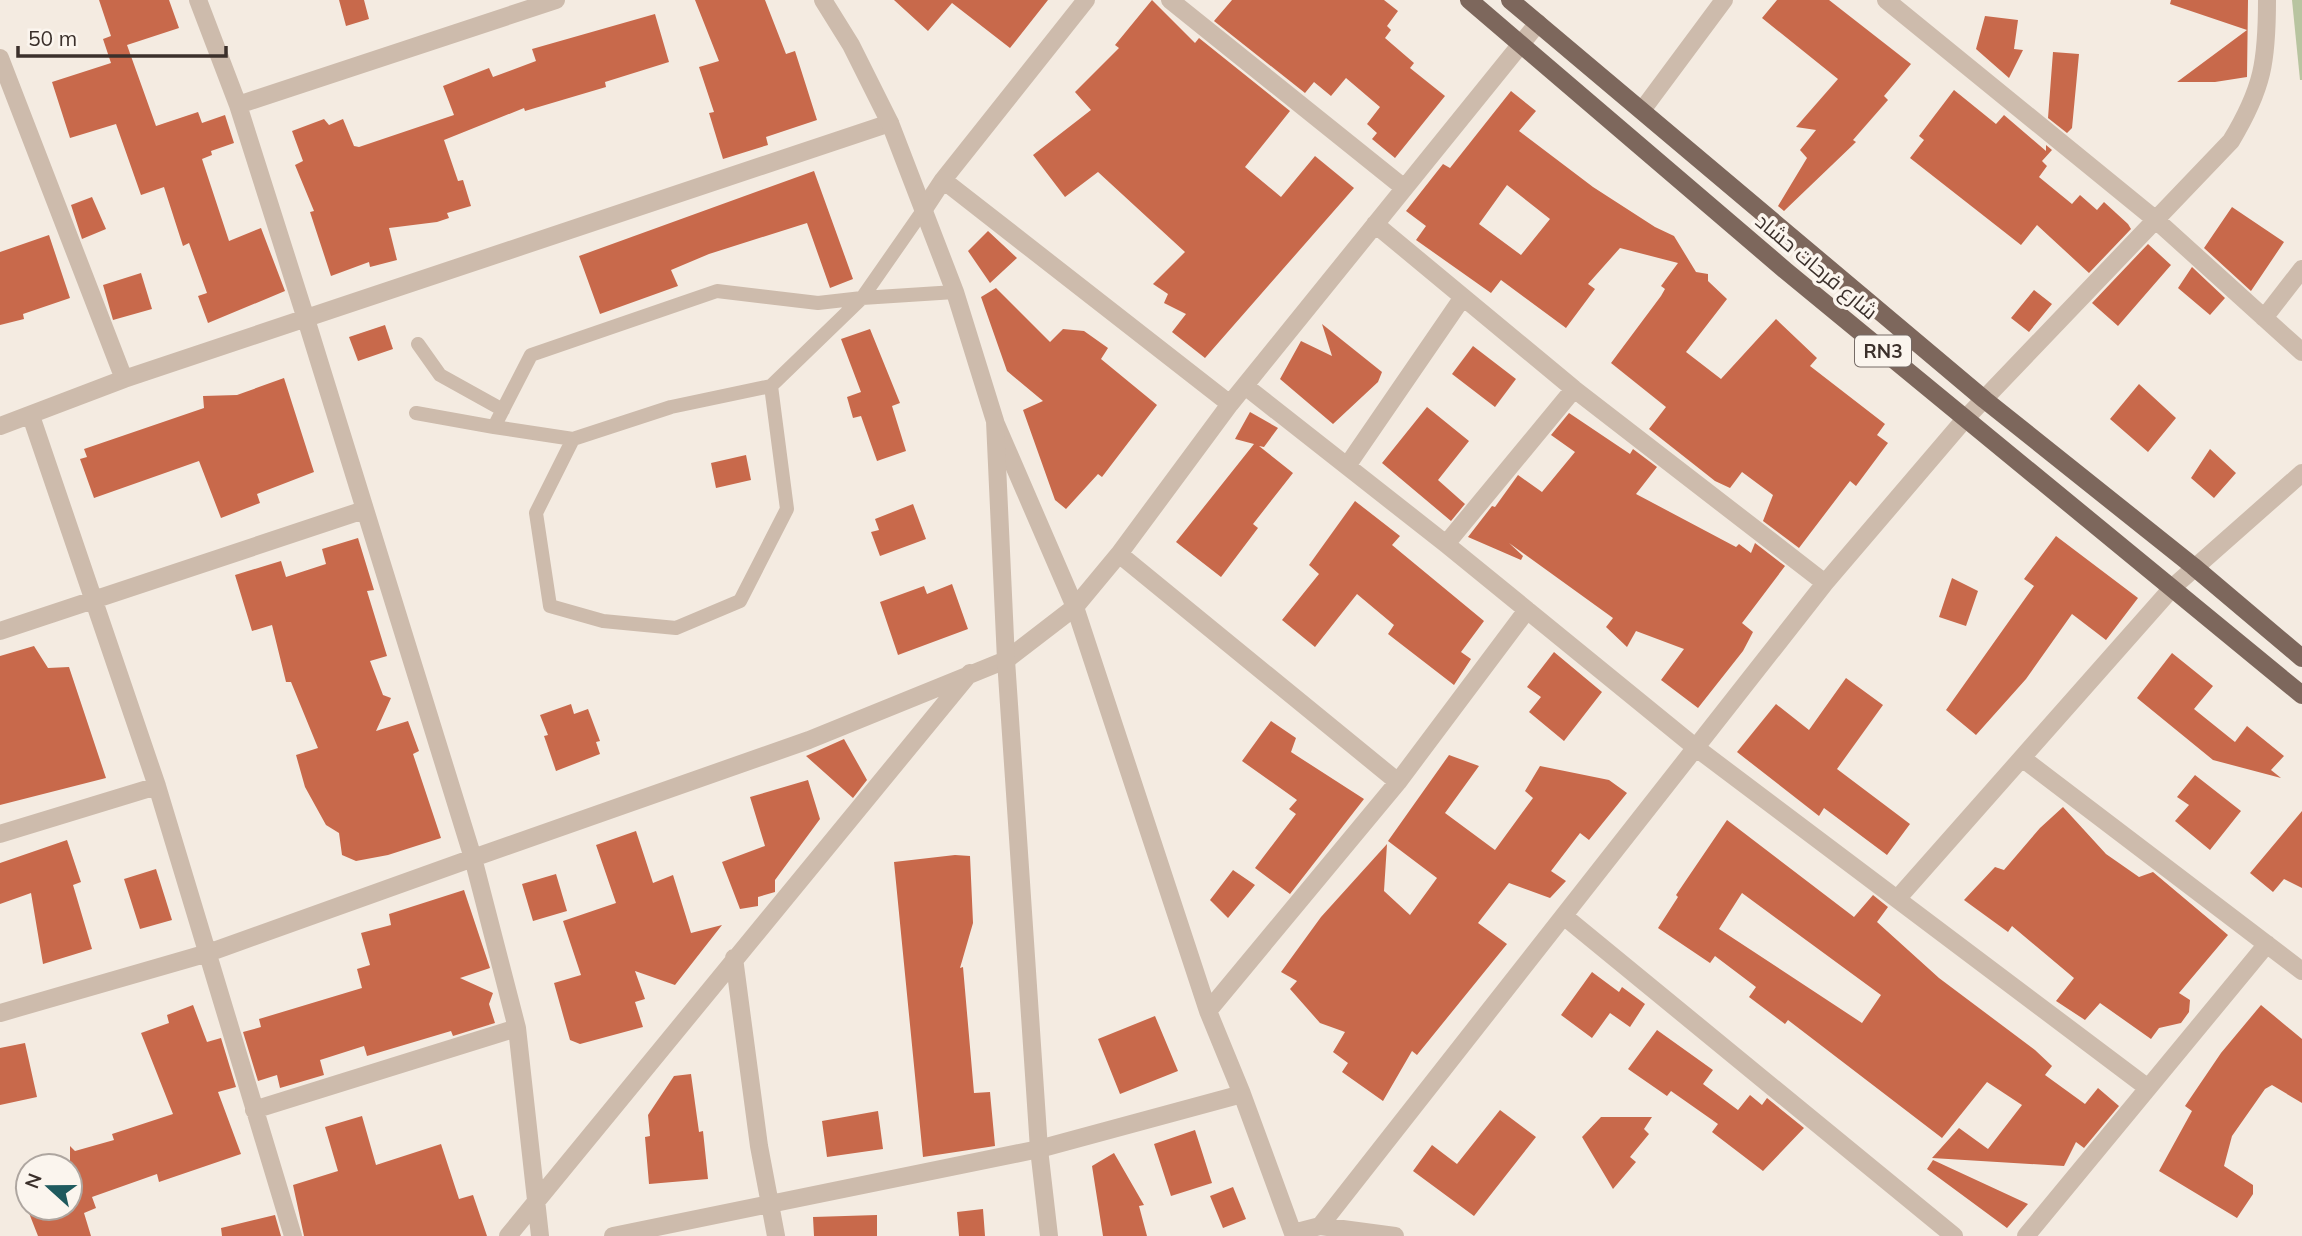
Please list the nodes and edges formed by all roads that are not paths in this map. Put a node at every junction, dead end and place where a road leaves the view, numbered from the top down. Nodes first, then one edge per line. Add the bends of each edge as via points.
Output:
1 (198, 0) edge
2 (556, 0) edge
3 (823, 0) edge
4 (1086, 0) edge
5 (1170, 0) edge
6 (1469, 0) edge
7 (1510, 0) edge
8 (1724, 0) edge
9 (1886, 0) edge
10 (2267, 0) edge
11 (1538, 23) junction
12 (1520, 44) junction
13 (0, 58) edge
14 (238, 105) junction
15 (1643, 109) junction
16 (890, 123) junction
17 (943, 180) junction
18 (1731, 183) junction
19 (1403, 187) junction
20 (1713, 208) junction
21 (924, 209) junction
22 (2156, 220) junction
23 (1375, 224) junction
24 (2302, 269) edge
25 (955, 292) junction
26 (1463, 297) junction
27 (862, 298) junction
28 (2264, 318) junction
29 (306, 319) junction
30 (418, 344) dead end
31 (2302, 352) edge
32 (124, 379) junction
33 (771, 386) junction
34 (1245, 386) junction
35 (1574, 388) junction
36 (1985, 400) junction
37 (1230, 404) junction
38 (503, 410) junction
39 (416, 413) dead end
40 (31, 416) junction
41 (1965, 419) junction
42 (995, 421) junction
43 (0, 426) edge
44 (495, 427) junction
45 (573, 439) junction
46 (1347, 466) junction
47 (2302, 473) edge
48 (364, 510) junction
49 (1446, 544) junction
50 (1119, 554) junction
51 (2193, 566) junction
52 (1825, 583) junction
53 (2173, 587) junction
54 (95, 599) junction
55 (1074, 607) junction
56 (1527, 610) junction
57 (0, 631) edge
58 (2302, 658) edge
59 (1006, 660) junction
60 (971, 672) junction
61 (2302, 695) edge
62 (1695, 747) junction
63 (2022, 758) junction
64 (1398, 782) junction
65 (157, 786) junction
66 (0, 834) edge
67 (473, 858) junction
68 (1898, 898) junction
69 (1565, 917) junction
70 (2267, 944) junction
71 (208, 953) junction
72 (734, 958) junction
73 (2302, 971) edge
74 (1208, 1011) junction
75 (0, 1013) edge
76 (517, 1028) junction
77 (2148, 1088) junction
78 (1242, 1094) junction
79 (254, 1110) junction
80 (1039, 1149) junction
81 (536, 1200) junction
82 (772, 1205) junction
83 (1320, 1226) junction
84 (1294, 1235) edge
85 (293, 1236) edge
86 (508, 1236) edge
87 (540, 1236) edge
88 (613, 1236) edge
89 (776, 1236) edge
90 (1049, 1236) edge
91 (1395, 1236) edge
92 (1954, 1236) edge
93 (2026, 1236) edge

1 - 14 street
2 - 14 street
3 - 16 street
4 - 17 street
5 - 19 street
6 - 12 main road, شارع فرحات حشاد / RN3
7 - 11 main road, شارع فرحات حشاد / RN3
8 - 15 street
9 - 22 street
10 - 22 street via 2266,55 2258,92 2231,141
11 - 12 street
11 - 15 main road, شارع فرحات حشاد / RN3
12 - 19 street
12 - 20 main road, شارع فرحات حشاد / RN3
13 - 32 street
14 - 29 street
15 - 18 main road, شارع فرحات حشاد / RN3
16 - 21 street
16 - 29 street
17 - 21 street
17 - 37 street
18 - 20 main road
18 - 36 main road, شارع فرحات حشاد / RN3
19 - 23 street
20 - 41 main road, شارع فرحات حشاد / RN3
21 - 25 street
21 - 27 lane
22 - 28 street
22 - 36 street
23 - 26 street
23 - 34 street
24 - 28 street
25 - 27 lane
25 - 42 street
26 - 35 street
26 - 46 street
27 - 33 lane
27 - 38 lane via 818,303 717,291 531,355
28 - 31 street
29 - 32 street
29 - 48 street
30 - 38 lane via 440,375
32 - 40 street
33 - 45 lane via 671,407
33 - 45 lane via 787,509 740,601 676,628 603,621 550,606 536,513
34 - 37 street
34 - 46 street
35 - 49 street
35 - 52 street
36 - 41 street
36 - 51 main road, شارع فرحات حشاد / RN3
37 - 50 street
38 - 44 lane
39 - 44 lane
40 - 43 street
40 - 54 street
41 - 52 street
41 - 53 main road, شارع فرحات حشاد / RN3
42 - 55 street
42 - 59 street
44 - 45 lane
46 - 49 street
47 - 51 street
48 - 54 street
48 - 67 street
49 - 56 street
50 - 55 street
50 - 64 street
51 - 53 street
51 - 58 main road, شارع فرحات حشاد / RN3
52 - 62 street
53 - 61 main road, شارع فرحات حشاد / RN3
53 - 63 street
54 - 57 street
54 - 65 street
55 - 59 street
55 - 74 street
56 - 62 street
56 - 64 street
59 - 60 street
59 - 80 street
60 - 67 street via 809,740
60 - 72 street
62 - 68 street
62 - 69 street
63 - 68 street
63 - 70 street
64 - 74 street
65 - 66 street
65 - 71 street
67 - 71 street
67 - 76 street
68 - 77 street
69 - 83 street
69 - 92 street
70 - 73 street
70 - 77 street
71 - 75 street
71 - 79 street
72 - 81 street
72 - 82 street via 759,1146
74 - 78 street
76 - 79 street
76 - 81 street
77 - 93 street
78 - 80 street
78 - 84 street
79 - 85 street
80 - 82 street
80 - 90 street
81 - 86 street
81 - 87 street
82 - 88 street
82 - 89 street
83 - 84 street
83 - 91 street

